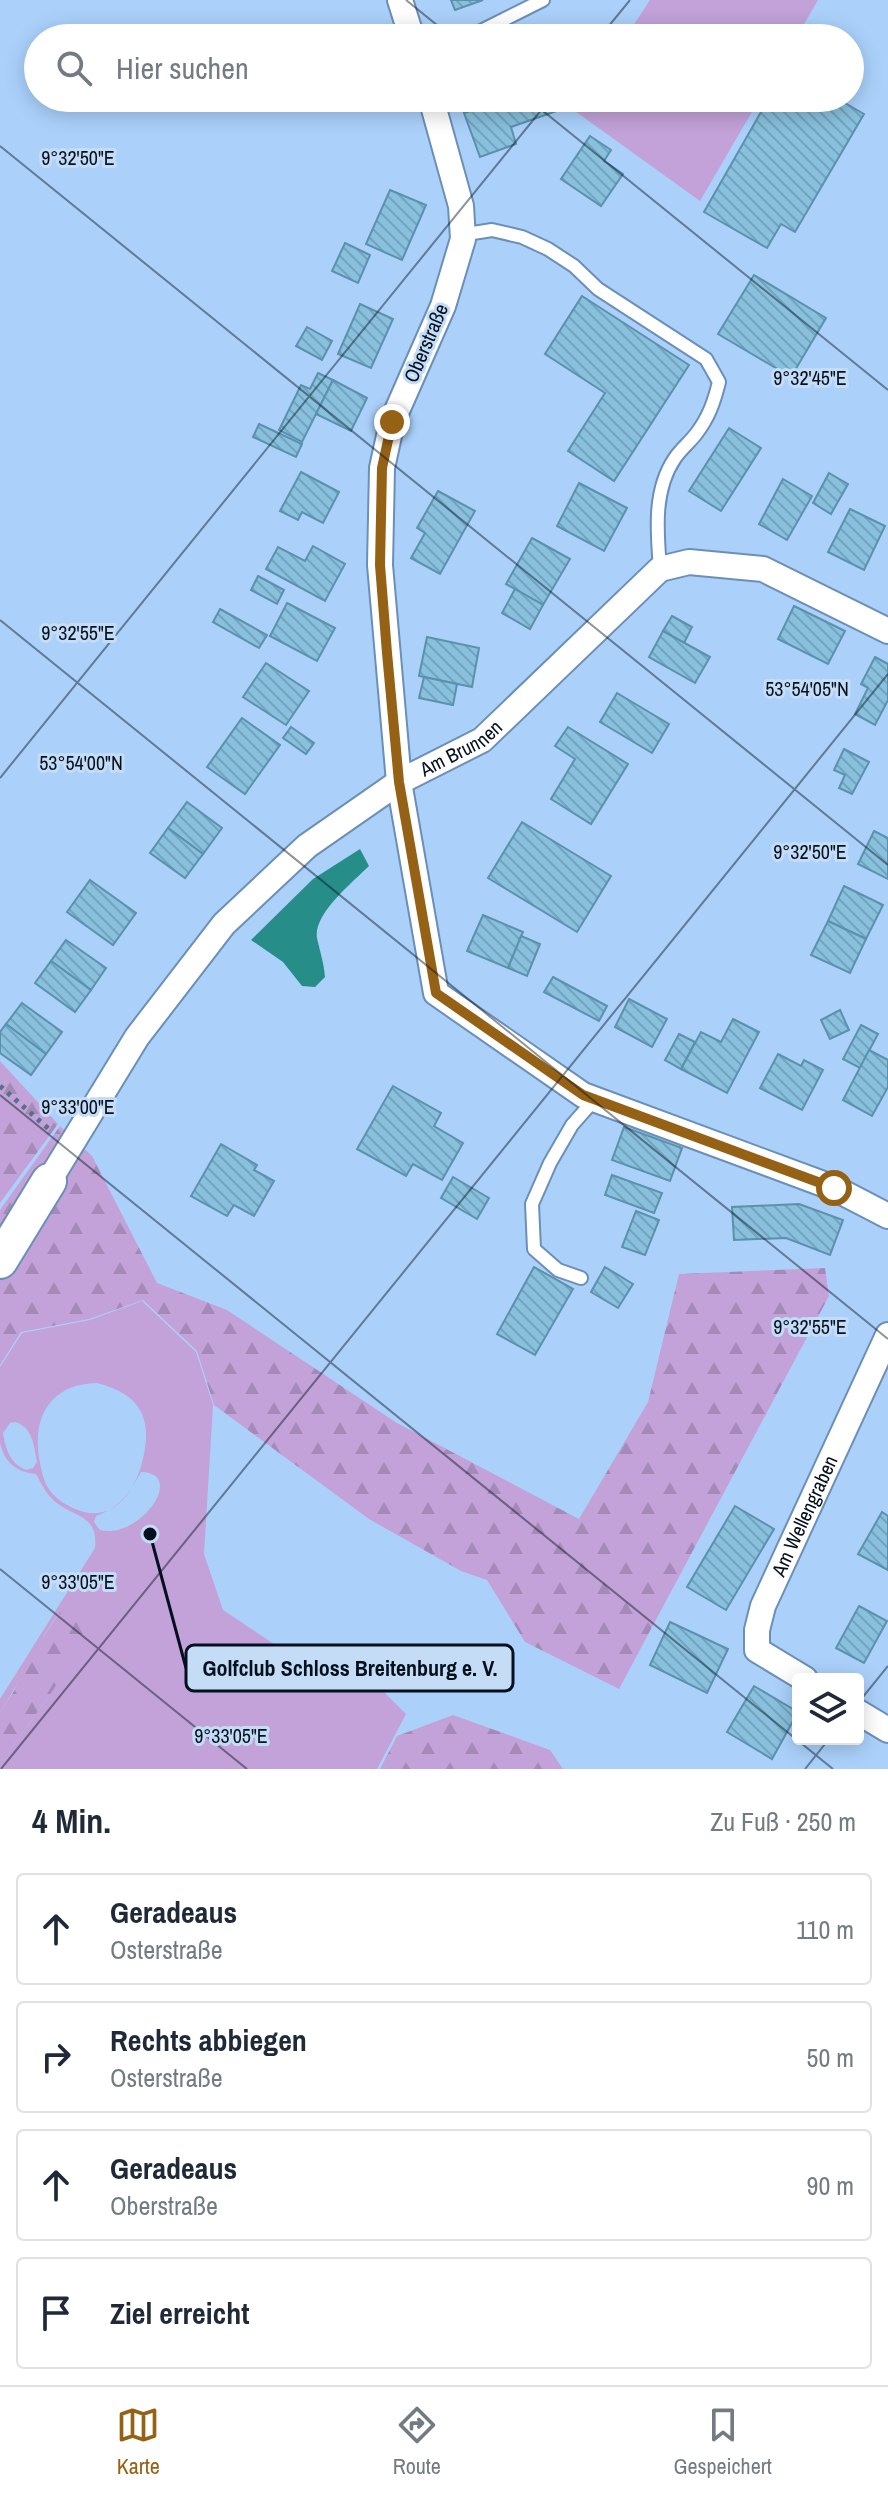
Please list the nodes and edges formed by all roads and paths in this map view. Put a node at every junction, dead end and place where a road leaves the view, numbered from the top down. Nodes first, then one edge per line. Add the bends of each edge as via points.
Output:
1 (400, 0) edge
2 (543, 0) edge
3 (408, 24) edge
4 (495, 24) edge
5 (435, 112) edge
6 (463, 239) junction
7 (660, 569) junction
8 (888, 631) edge
9 (399, 782) junction
10 (0, 1086) edge
11 (595, 1099) junction
12 (70, 1148) junction
13 (49, 1181) joint
14 (888, 1216) edge
15 (0, 1261) edge
16 (581, 1278) dead end
17 (888, 1335) edge
18 (795, 1673) edge
19 (864, 1716) edge
20 (888, 1730) edge

1 - 3 street
2 - 4 lane
5 - 6 street, Oberstraße via 461,206
6 - 7 lane via 492,230 548,249 598,289 706,359 719,382 713,410 675,458 662,485
6 - 9 street, Oberstraße via 443,306 392,422 382,468 380,565
7 - 8 street via 689,562 763,569
7 - 9 street, Am Brunnen via 482,740
9 - 11 street, Oberstraße via 436,993
9 - 12 street, Am Brunnen via 307,846 224,924 137,1037
10 - 12 path
11 - 14 street, Oberstraße via 834,1188
11 - 16 lane via 572,1125 532,1204 534,1249 558,1270
12 - 13 street, Am Brunnen
13 - 15 street
17 - 18 street, Am Wellengraben via 763,1606 757,1650
19 - 20 street

